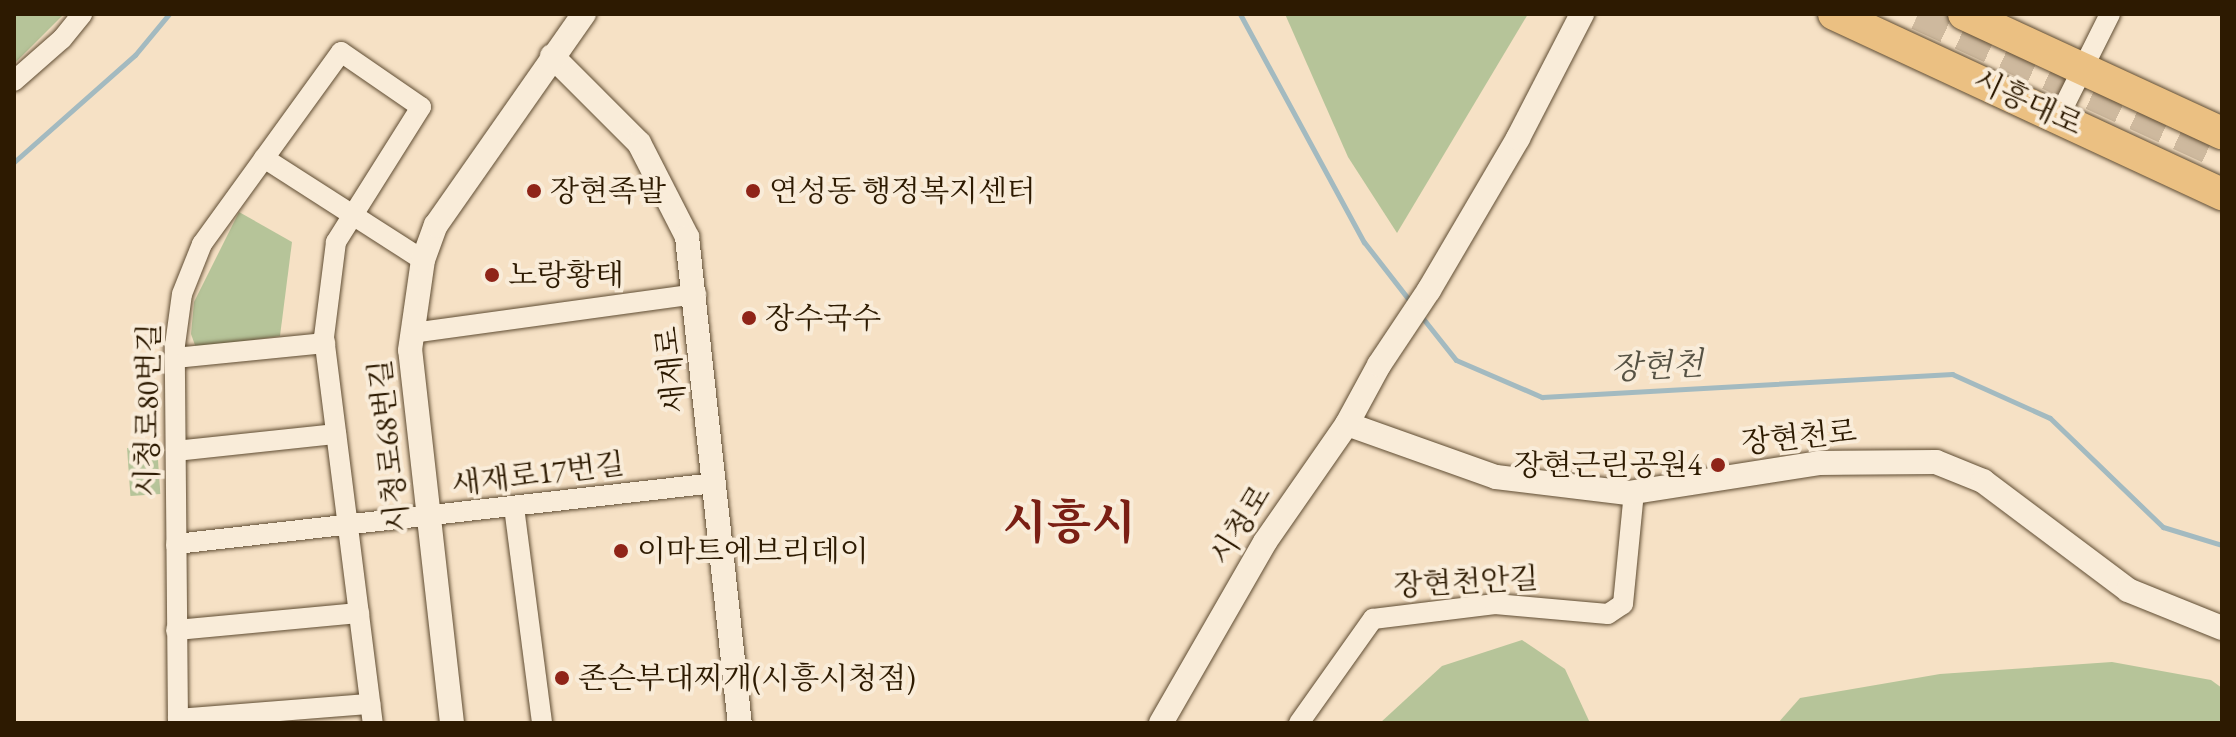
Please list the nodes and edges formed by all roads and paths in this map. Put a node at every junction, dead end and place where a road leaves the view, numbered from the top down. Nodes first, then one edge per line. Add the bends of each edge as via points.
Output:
1 (82, 14) edge
2 (584, 14) edge
3 (1582, 14) edge
4 (1834, 14) edge
5 (1964, 14) edge
6 (2110, 14) edge
7 (552, 56) junction
8 (2084, 70) junction
9 (14, 81) edge
10 (2059, 116) junction
11 (2222, 133) edge
12 (264, 158) junction
13 (2222, 194) edge
14 (351, 218) junction
15 (423, 260) junction
16 (696, 294) junction
17 (412, 333) junction
18 (325, 343) junction
19 (175, 358) junction
20 (1347, 424) junction
21 (336, 434) junction
22 (176, 451) junction
23 (715, 483) junction
24 (1634, 492) junction
25 (514, 507) junction
26 (429, 517) junction
27 (348, 527) junction
28 (176, 544) junction
29 (359, 613) junction
30 (2222, 628) edge
31 (176, 630) junction
32 (372, 713) edge
33 (178, 721) edge
34 (452, 723) edge
35 (542, 723) edge
36 (740, 723) edge
37 (1161, 723) edge
38 (1299, 723) edge

1 - 9 street
2 - 7 street, 시청로68번길
3 - 20 street, 시청로 via 1518,138
4 - 10 main road, 시흥대로
5 - 8 main road, 시흥대로
6 - 8 street
7 - 15 street, 시청로68번길 via 436,225
7 - 16 street, 새재로 via 639,143 687,237
8 - 10 street
8 - 11 main road, 시흥대로
10 - 13 main road, 시흥대로
12 - 14 street
12 - 14 street, 시청로80번길 via 341,52 421,107
12 - 19 street, 시청로80번길 via 202,244 182,294
14 - 15 street
14 - 18 street via 336,242
15 - 17 street, 시청로68번길
16 - 17 street
16 - 23 street, 새재로
17 - 26 street, 시청로68번길
18 - 19 street
18 - 21 street
19 - 22 street, 시청로80번길
20 - 24 street, 장현천로 via 1496,477
20 - 37 street, 시청로 via 1265,542
21 - 22 street
21 - 27 street
22 - 28 street, 시청로80번길
23 - 25 street, 새재로17번길
23 - 36 street, 새재로
24 - 30 street, 장현천로 via 1819,463 1936,462 1983,481 2128,590
24 - 38 street, 장현천안길 via 1623,604 1608,614 1495,604 1373,619
25 - 26 street, 새재로17번길
25 - 35 street
26 - 27 street, 새재로17번길
26 - 34 street, 시청로68번길
27 - 28 street, 새재로17번길
27 - 29 street
28 - 31 street, 시청로80번길
29 - 31 street
29 - 32 street
31 - 33 street, 시청로80번길
32 - 33 street

